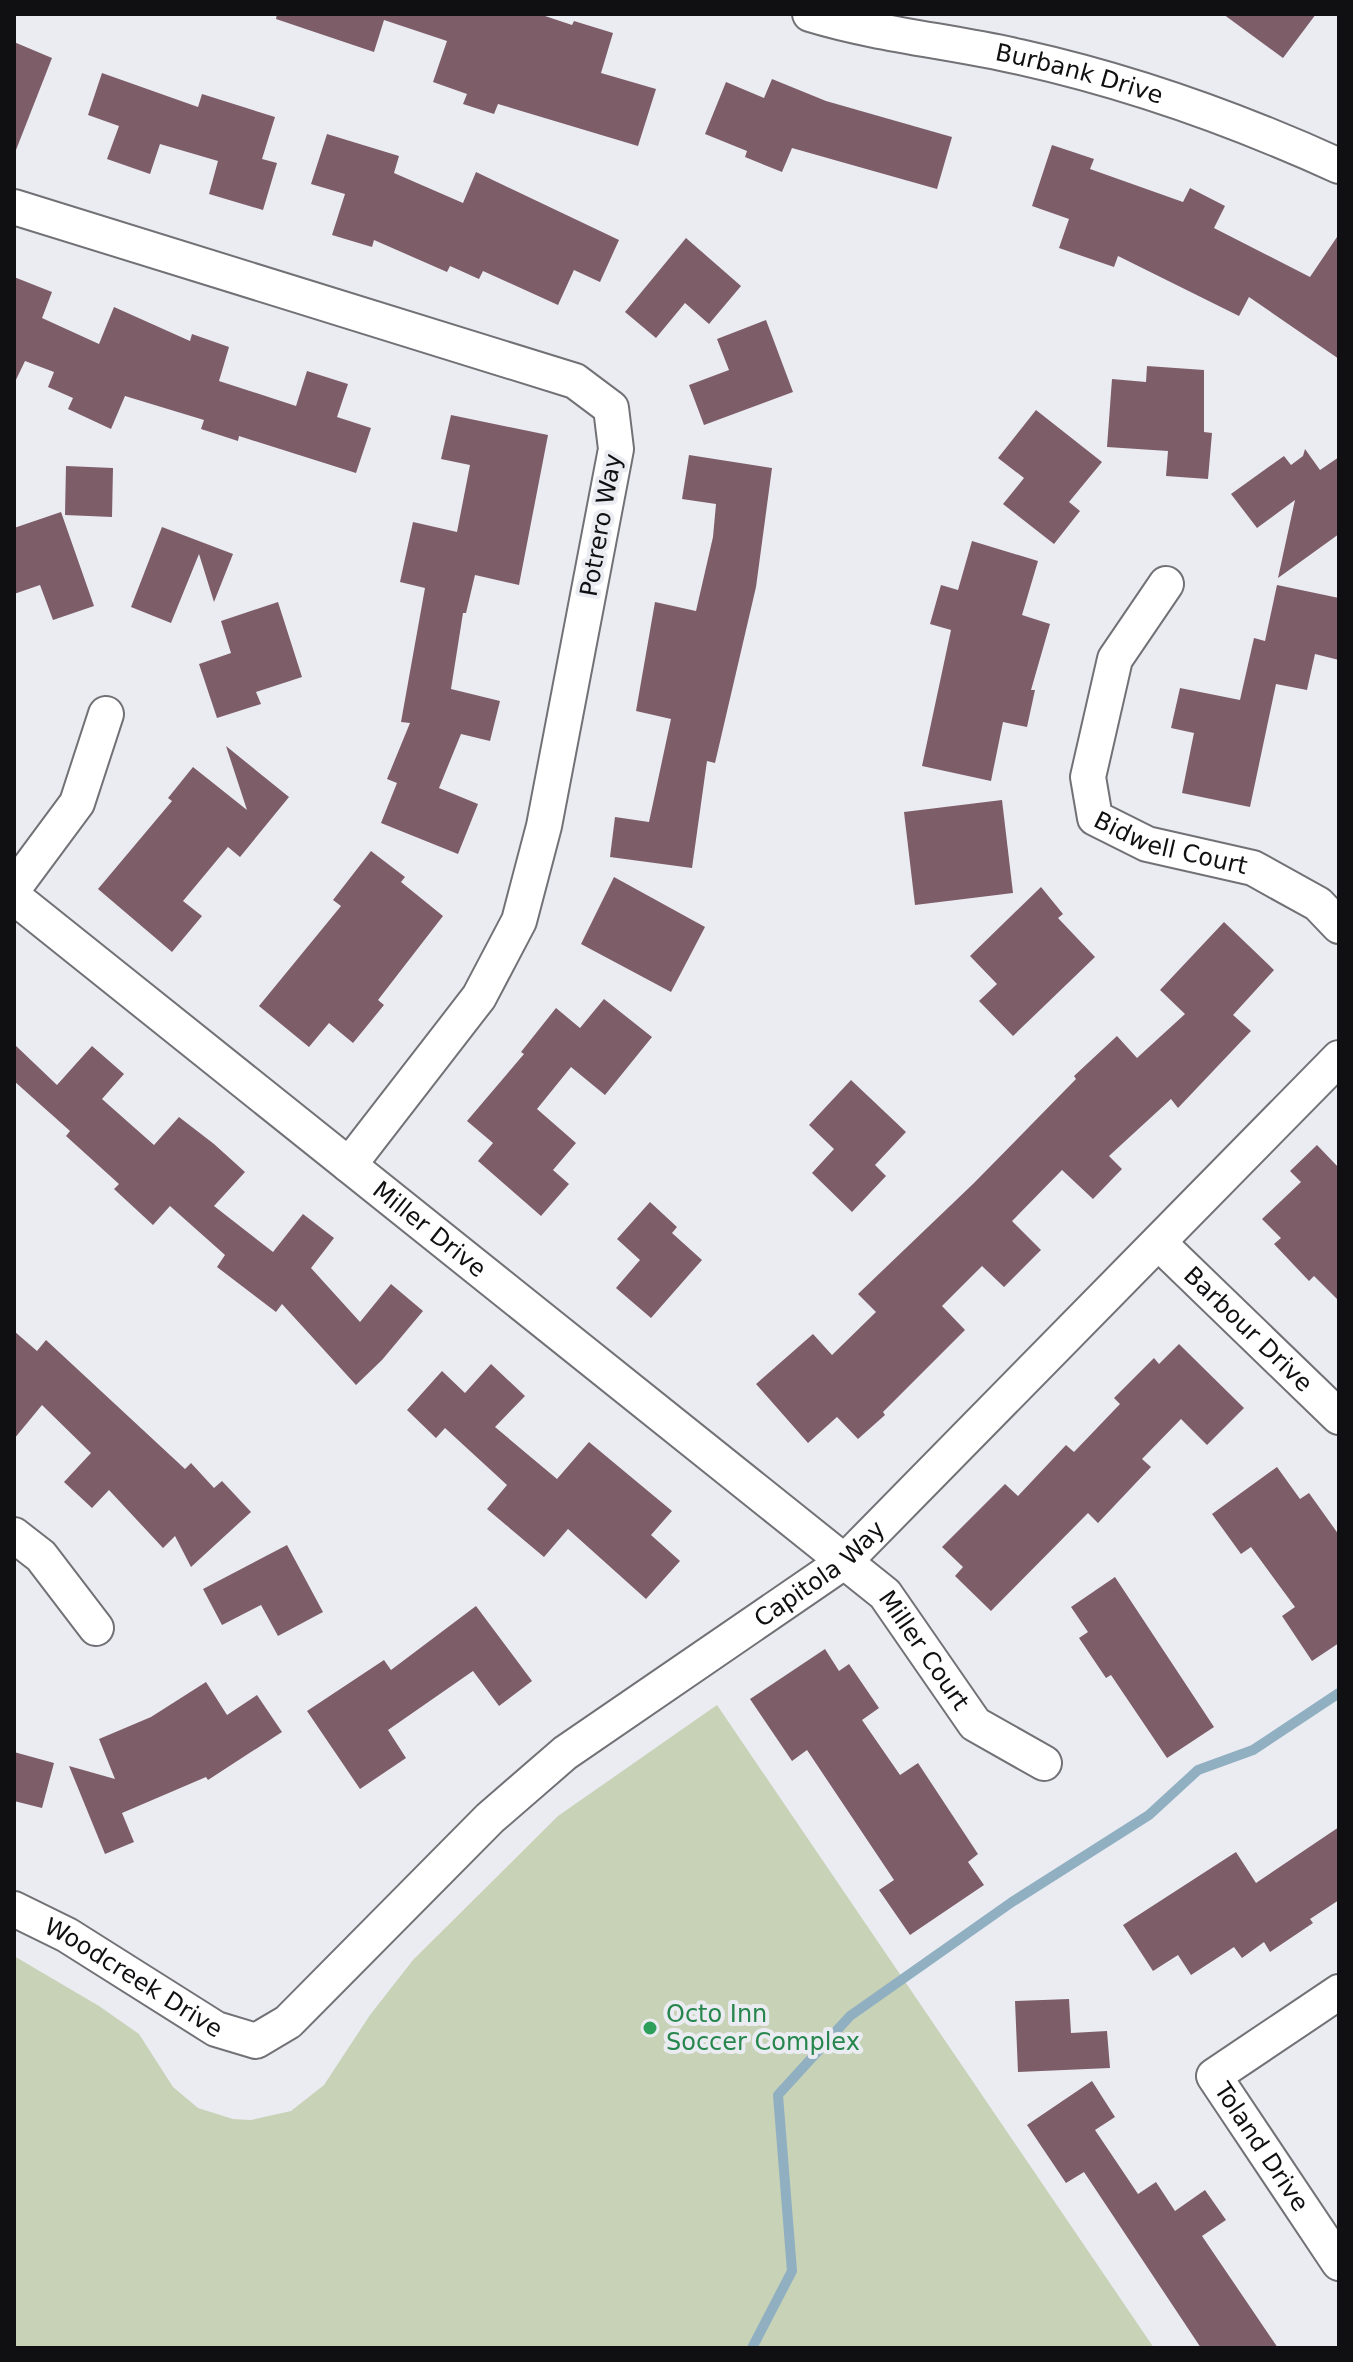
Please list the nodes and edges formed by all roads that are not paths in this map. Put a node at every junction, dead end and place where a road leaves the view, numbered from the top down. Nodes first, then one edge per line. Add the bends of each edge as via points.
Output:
1 (810, 14) edge
2 (1339, 166) edge
3 (14, 207) edge
4 (1166, 584) dead end
5 (106, 714) dead end
6 (14, 888) edge
7 (14, 897) edge
8 (1339, 926) edge
9 (1339, 1058) edge
10 (349, 1165) junction
11 (1159, 1243) junction
12 (1339, 1417) edge
13 (14, 1535) edge
14 (845, 1561) junction
15 (96, 1628) dead end
16 (1044, 1763) dead end
17 (14, 1909) edge
18 (1339, 1992) edge
19 (256, 2041) joint
20 (1339, 2263) edge

1 - 2 street, Burbank Drive via 1035,61 1162,98
3 - 10 street, Potrero Way via 575,381 611,408 616,449 544,826 519,921 479,997
4 - 8 street, Bidwell Court via 1115,659 1088,777 1095,818 1147,844 1253,868 1318,904
5 - 6 street via 77,803
7 - 10 street, Miller Drive
9 - 11 street, Capitola Way
10 - 14 street, Miller Drive
11 - 12 street, Barbour Drive
11 - 14 street, Capitola Way
13 - 15 street via 41,1556
14 - 16 street, Miller Court via 885,1594 975,1724
14 - 19 street, Capitola Way via 565,1753 490,1818 288,2022
17 - 19 street, Woodcreek Drive via 67,1935 216,2029
18 - 20 street, Toland Drive via 1214,2076

